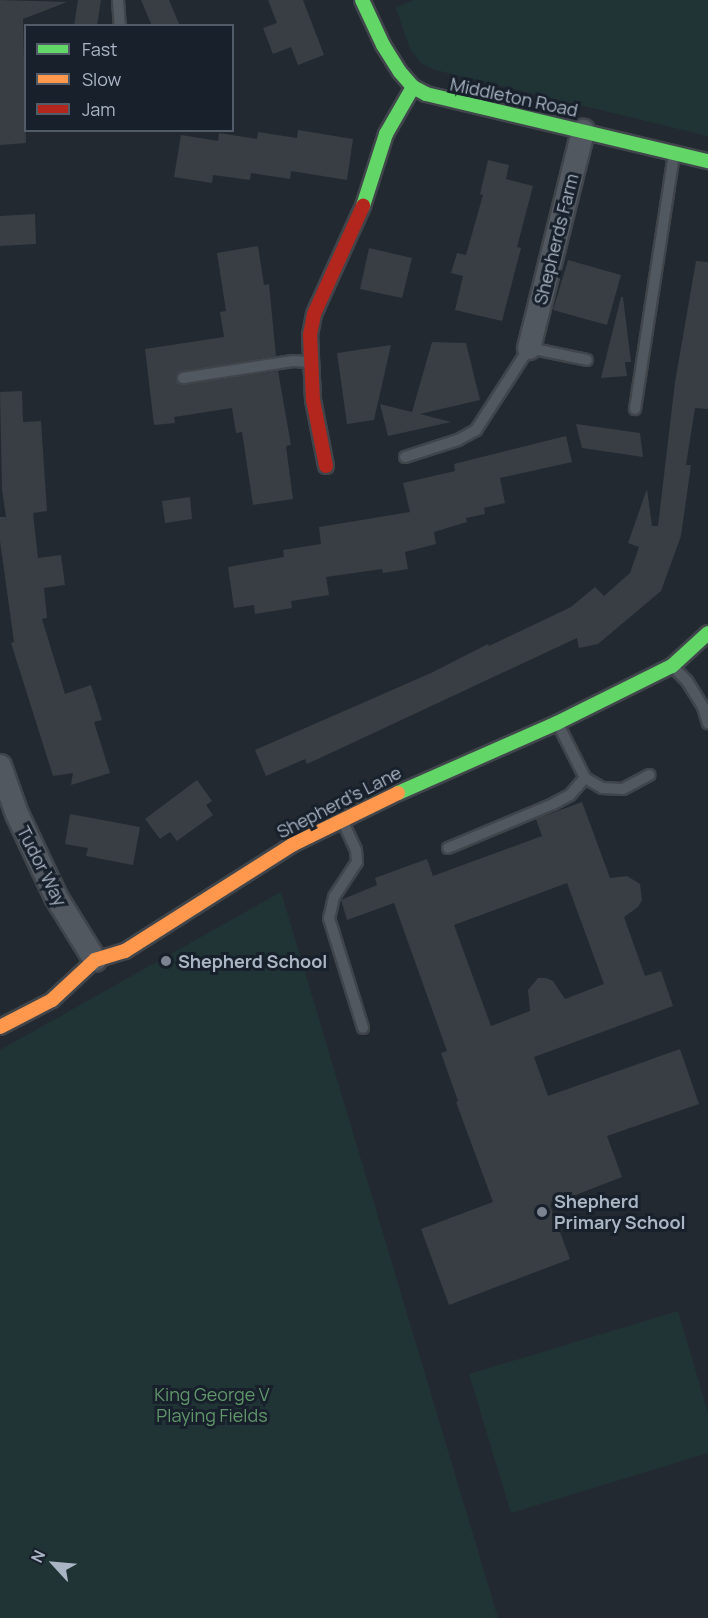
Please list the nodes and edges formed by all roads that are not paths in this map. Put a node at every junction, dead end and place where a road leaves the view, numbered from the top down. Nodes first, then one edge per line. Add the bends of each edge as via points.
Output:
1 (118, 0) edge
2 (362, 0) edge
3 (120, 24) edge
4 (413, 87) junction
5 (583, 130) junction
6 (675, 153) junction
7 (708, 161) edge
8 (529, 348) junction
9 (587, 360) dead end
10 (310, 362) junction
11 (183, 378) dead end
12 (634, 410) dead end
13 (405, 457) dead end
14 (326, 466) dead end
15 (708, 633) edge
16 (672, 666) junction
17 (557, 723) junction
18 (708, 723) edge
19 (0, 766) edge
20 (649, 775) dead end
21 (585, 778) junction
22 (341, 819) junction
23 (447, 848) dead end
24 (95, 960) junction
25 (0, 1027) edge
26 (363, 1028) dead end

1 - 3 lane
2 - 4 street, Middleton Road via 383,45
4 - 5 street, Middleton Road via 439,99
4 - 10 street via 386,134 368,196 314,314
5 - 6 street, Middleton Road
5 - 8 street, Shepherds Farm
6 - 7 street, Middleton Road
6 - 12 lane
8 - 9 lane
8 - 13 lane via 476,430
10 - 11 lane via 293,361
10 - 14 street
15 - 16 street, Shepherd's Lane
16 - 17 street, Shepherd's Lane
16 - 18 lane via 687,681
17 - 21 lane
17 - 22 street, Shepherd's Lane
19 - 24 street, Tudor Way via 17,814 56,897
20 - 21 lane via 623,789 602,788
21 - 23 lane via 570,795 554,804
22 - 24 street, Shepherd's Lane via 225,885 125,951
22 - 26 lane via 356,850 357,862 334,897 329,918
24 - 25 street, Shepherd's Lane via 52,1000

